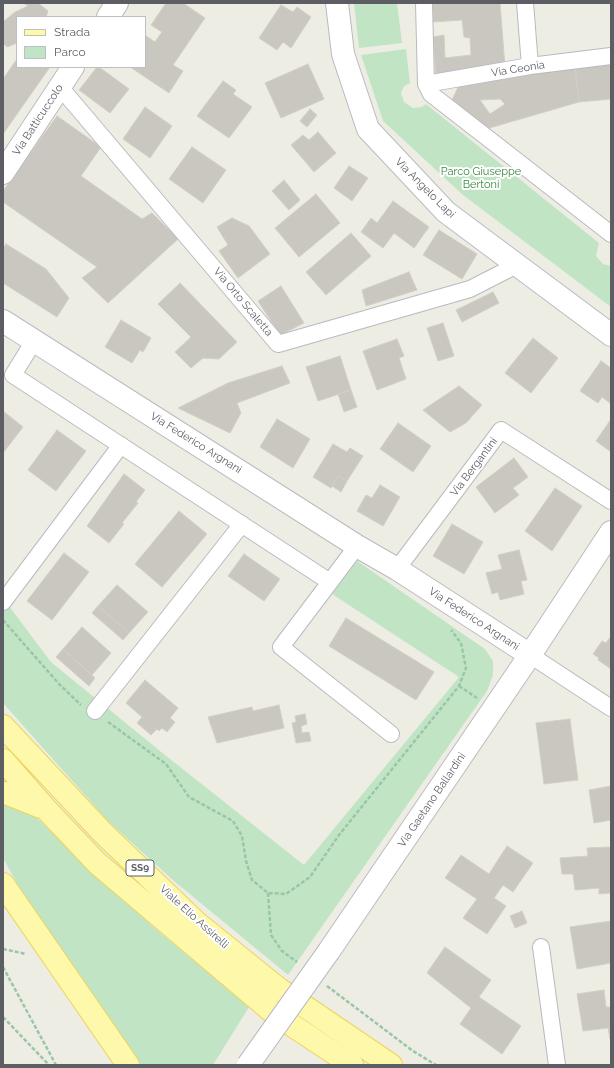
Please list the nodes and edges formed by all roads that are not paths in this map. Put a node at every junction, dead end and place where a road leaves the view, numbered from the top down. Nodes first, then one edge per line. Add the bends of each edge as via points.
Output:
1 (117, 3) edge
2 (337, 3) edge
3 (424, 3) edge
4 (524, 3) edge
5 (109, 16) edge
6 (611, 56) edge
7 (530, 66) junction
8 (72, 68) edge
9 (426, 84) junction
10 (60, 87) junction
11 (3, 173) edge
12 (611, 234) edge
13 (517, 265) junction
14 (3, 321) edge
15 (611, 335) edge
16 (34, 341) junction
17 (121, 445) junction
18 (611, 501) edge
19 (242, 524) junction
20 (611, 532) edge
21 (357, 546) junction
22 (397, 569) junction
23 (330, 582) junction
24 (3, 602) edge
25 (530, 656) junction
26 (611, 708) edge
27 (95, 711) road end
28 (3, 726) edge
29 (391, 734) dead end
30 (3, 760) edge
31 (3, 793) edge
32 (45, 808) junction
33 (3, 884) edge
34 (541, 947) dead end
35 (128, 1065) edge
36 (248, 1065) edge
37 (352, 1065) edge
38 (391, 1065) edge
39 (557, 1065) edge

1 - 5 main road
2 - 13 main road, Via Angelo Lapi via 343,54 368,129 446,212
3 - 9 street
4 - 7 street
6 - 7 street, Via Ceonia
7 - 9 street, Via Ceonia
8 - 10 main road, Via Batticuccolo
9 - 12 street via 431,94
10 - 11 main road, Via Batticuccolo
10 - 13 street, Via Orto Scaletta via 278,344 470,289
13 - 15 main road, Via Angelo Lapi
14 - 16 main road, Via Federico Argnani
16 - 17 street via 12,375
16 - 21 main road, Via Federico Argnani
17 - 19 street
17 - 24 street
18 - 22 street, Via Bergantini via 501,430
19 - 23 street
19 - 27 street
20 - 25 main road, Via Gaetano Ballardini
21 - 22 main road, Via Federico Argnani
21 - 23 street
22 - 25 main road, Via Federico Argnani
23 - 29 street via 281,647
25 - 26 street
25 - 36 main road, Via Gaetano Ballardini, bridge via 330,951
28 - 38 main road, Viale Elio Assirelli / SS9 via 103,833 196,922 279,989
30 - 32 main road, Viale Elio Assirelli / SS9
31 - 32 main road
32 - 37 main road, Viale Elio Assirelli / SS9 via 97,863 269,1009
33 - 35 main road
34 - 39 street

